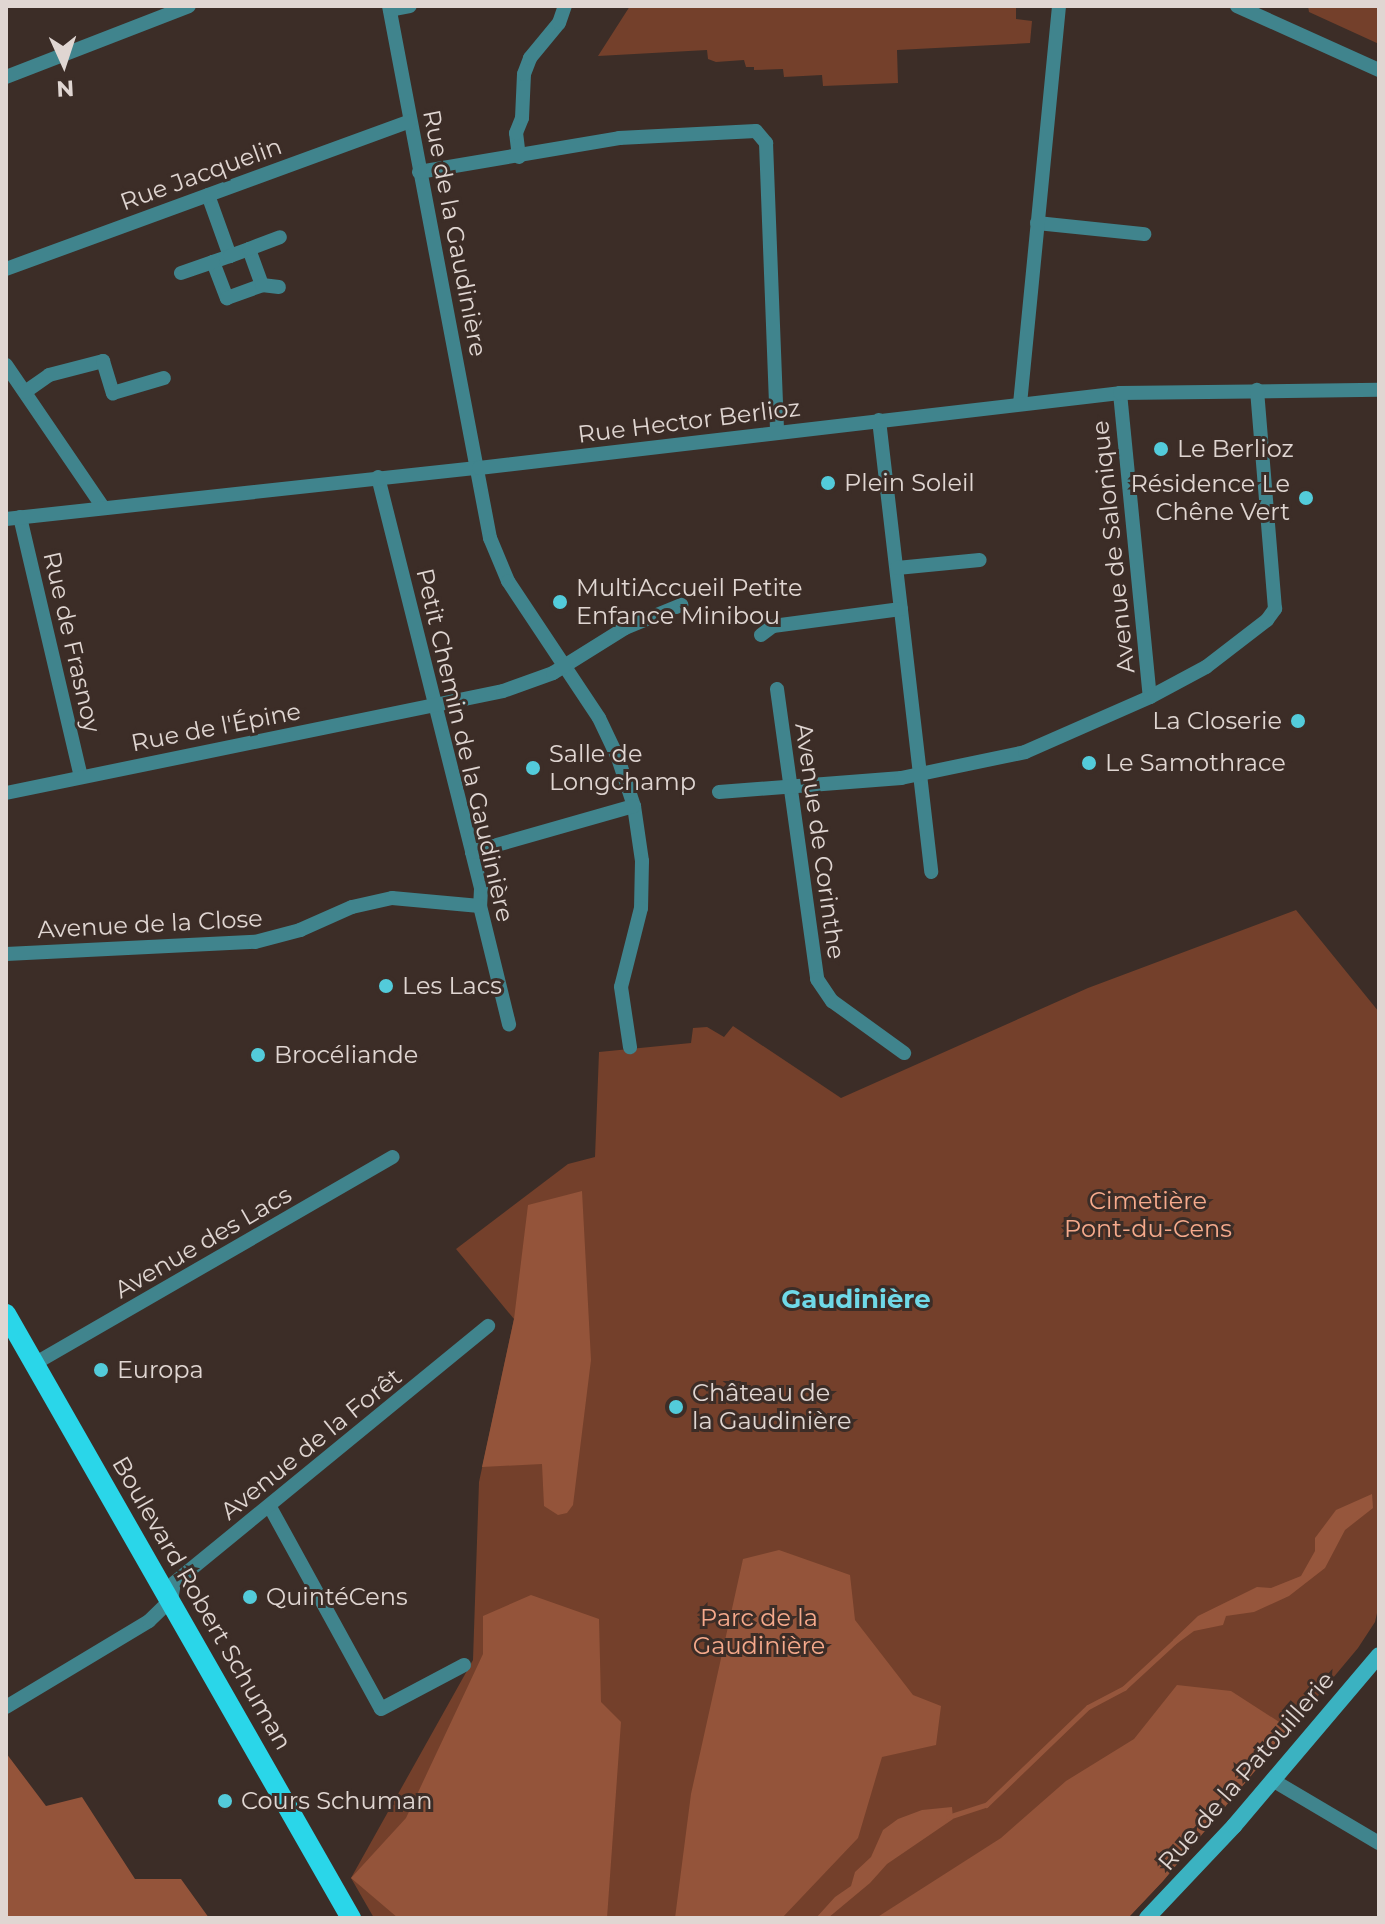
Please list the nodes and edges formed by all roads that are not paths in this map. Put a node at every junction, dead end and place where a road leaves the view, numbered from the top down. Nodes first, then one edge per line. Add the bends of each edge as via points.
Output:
1 (189, 6) edge
2 (410, 6) edge
3 (565, 6) edge
4 (1059, 6) edge
5 (1237, 6) edge
6 (390, 8) edge
7 (1379, 70) edge
8 (6, 77) edge
9 (410, 121) junction
10 (519, 157) junction
11 (419, 172) junction
12 (208, 195) junction
13 (1037, 223) junction
14 (1144, 234) dead end
15 (280, 237) dead end
16 (249, 249) junction
17 (230, 256) junction
18 (213, 262) junction
19 (6, 269) edge
20 (181, 273) dead end
21 (262, 285) junction
22 (279, 287) dead end
23 (6, 365) edge
24 (164, 378) dead end
25 (1257, 390) junction
26 (1379, 390) edge
27 (25, 392) junction
28 (1120, 393) junction
29 (1020, 404) junction
30 (879, 420) junction
31 (777, 433) junction
32 (479, 468) junction
33 (378, 477) junction
34 (103, 507) junction
35 (13, 518) edge
36 (980, 560) dead end
37 (897, 568) junction
38 (681, 605) dead end
39 (901, 609) junction
40 (761, 635) dead end
41 (566, 665) junction
42 (777, 689) dead end
43 (1150, 697) junction
44 (436, 705) junction
45 (919, 774) junction
46 (81, 777) junction
47 (790, 787) junction
48 (719, 792) dead end
49 (6, 793) edge
50 (634, 806) junction
51 (472, 852) junction
52 (931, 872) dead end
53 (480, 906) junction
54 (6, 954) edge
55 (509, 1024) dead end
56 (630, 1047) dead end
57 (904, 1053) dead end
58 (393, 1157) dead end
59 (6, 1314) edge
60 (488, 1326) dead end
61 (34, 1364) junction
62 (270, 1507) junction
63 (171, 1600) junction
64 (1379, 1655) edge
65 (464, 1665) dead end
66 (6, 1707) edge
67 (1274, 1781) junction
68 (1379, 1843) edge
69 (351, 1918) edge
70 (1147, 1918) edge

1 - 8 street
2 - 6 street
3 - 10 street via 524,74 516,133
4 - 13 street
5 - 7 street
6 - 9 street, Rue de la Gaudinière
9 - 11 street, Rue de la Gaudinière
9 - 12 street, Rue Jacquelin
10 - 11 street
10 - 31 street via 619,138 756,131 763,136
11 - 32 street, Rue de la Gaudinière
12 - 17 street
12 - 19 street, Rue Jacquelin
13 - 14 street
13 - 29 street
15 - 16 street
16 - 17 street
16 - 21 street
17 - 18 street
18 - 20 street
18 - 21 street via 227,298
21 - 22 street
23 - 27 street
24 - 27 street via 113,393 103,361 49,375
25 - 26 street, Rue Hector Berlioz
25 - 28 street, Rue Hector Berlioz
25 - 43 street via 1275,609 1206,667
27 - 34 street
28 - 29 street, Rue Hector Berlioz
28 - 43 street, Avenue de Salonique
29 - 30 street, Rue Hector Berlioz
30 - 31 street, Rue Hector Berlioz
30 - 37 street
31 - 32 street, Rue Hector Berlioz
32 - 33 street, Rue Hector Berlioz
32 - 41 street, Rue de la Gaudinière via 499,563
33 - 34 street, Rue Hector Berlioz
33 - 44 street, Petit Chemin de la Gaudinière
34 - 35 street, Rue Hector Berlioz
35 - 46 street, Rue de Frasnoy
36 - 37 street
37 - 39 street
38 - 41 street, Rue de l'Épine via 625,628
39 - 40 street via 773,626
39 - 45 street
41 - 44 street, Rue de l'Épine via 503,691
41 - 50 street, Rue de la Gaudinière via 606,730
42 - 47 street, Avenue de Corinthe
43 - 45 street via 1025,752
44 - 46 street, Rue de l'Épine
44 - 51 street, Petit Chemin de la Gaudinière
45 - 47 street
45 - 52 street
46 - 49 street, Rue de l'Épine
47 - 48 street
47 - 57 street, Avenue de Corinthe via 817,979 841,1009
50 - 51 street
50 - 56 street, Rue de la Gaudinière via 642,861 641,908 621,987
51 - 53 street, Petit Chemin de la Gaudinière
53 - 54 street, Avenue de la Close via 392,898 255,942
53 - 55 street, Petit Chemin de la Gaudinière
58 - 61 street, Avenue des Lacs
59 - 61 main road, Boulevard Robert Schuman
60 - 62 street, Avenue de la Forêt
61 - 63 main road, Boulevard Robert Schuman
62 - 63 street, Avenue de la Forêt via 174,1583
62 - 65 street via 381,1709
63 - 66 street, Avenue de la Forêt via 149,1621
63 - 69 main road, Boulevard Robert Schuman
64 - 67 street, Rue de la Patouillerie
67 - 68 street
67 - 70 street, Rue de la Patouillerie

